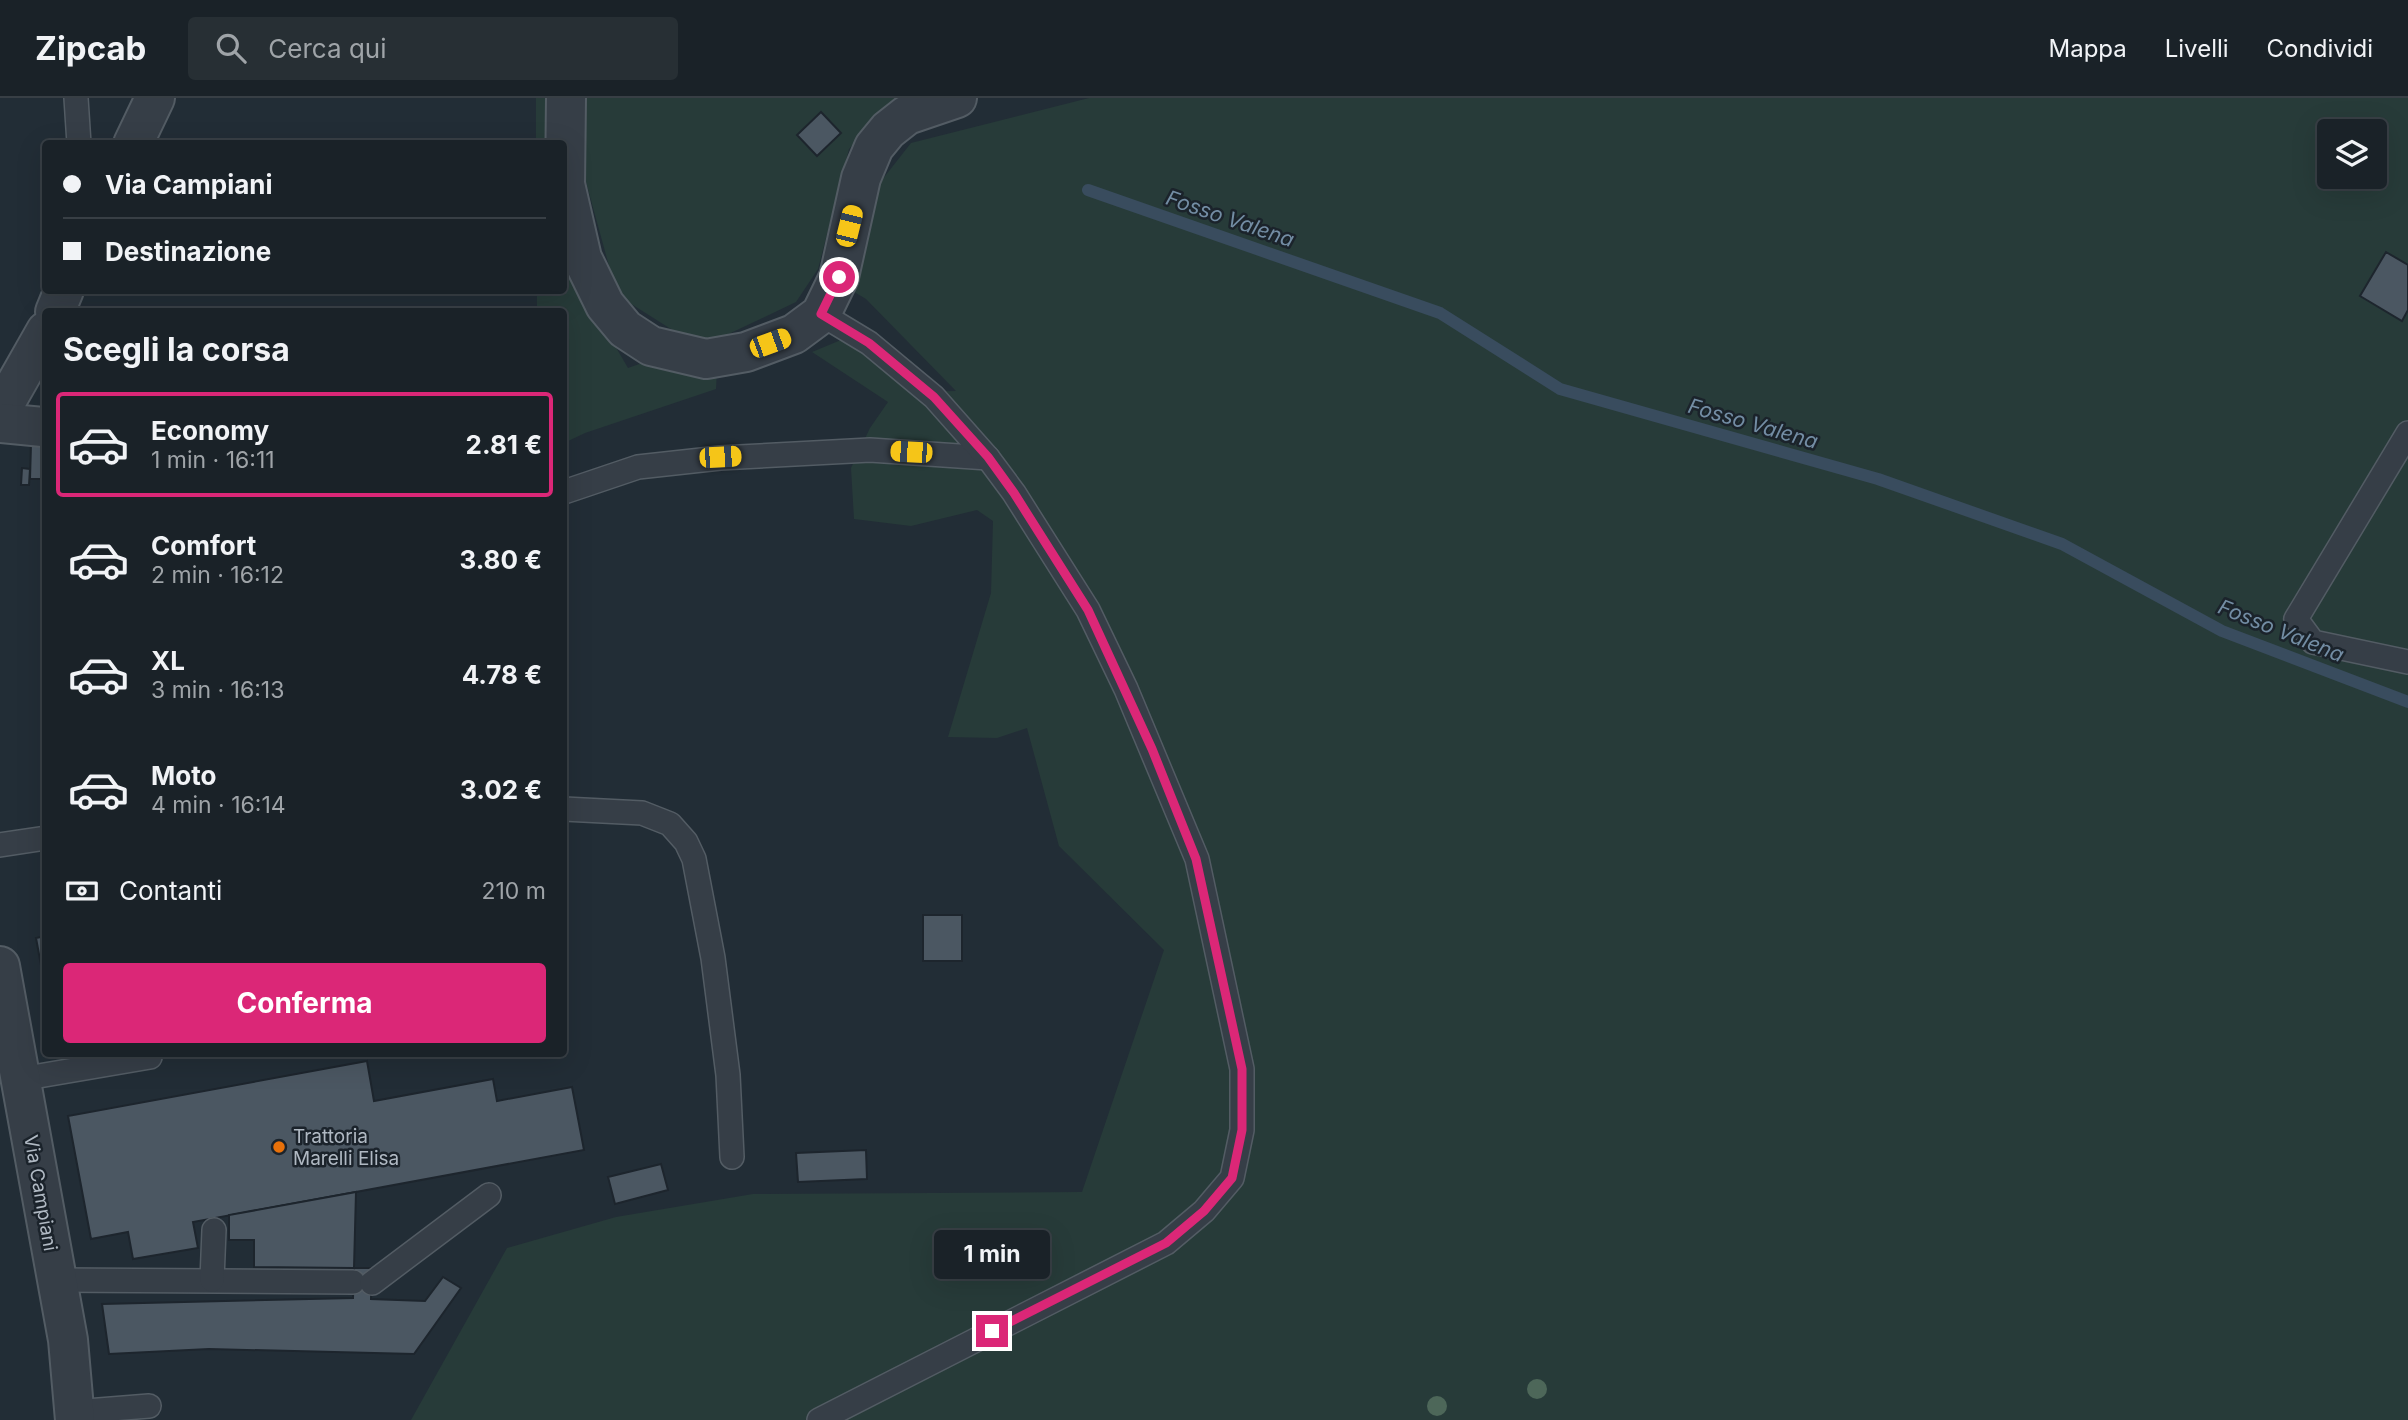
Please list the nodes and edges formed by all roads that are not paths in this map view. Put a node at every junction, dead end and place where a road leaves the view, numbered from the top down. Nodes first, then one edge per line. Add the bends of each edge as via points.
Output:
1 (76, 98) edge
2 (155, 98) edge
3 (566, 98) edge
4 (957, 98) edge
5 (79, 140) edge
6 (134, 140) edge
7 (566, 140) edge
8 (567, 193) edge
9 (821, 314) junction
10 (42, 338) edge
11 (2, 409) edge
12 (42, 427) edge
13 (2408, 433) edge
14 (988, 457) junction
15 (567, 491) edge
16 (2408, 662) edge
17 (567, 809) edge
18 (42, 839) edge
19 (0, 845) edge
20 (0, 966) edge
21 (150, 1057) dead end
22 (21, 1079) junction
23 (732, 1157) dead end
24 (489, 1195) dead end
25 (214, 1230) dead end
26 (57, 1280) junction
27 (212, 1280) junction
28 (149, 1406) dead end
29 (74, 1416) edge
30 (819, 1420) edge

1 - 5 lane
2 - 6 street
3 - 7 street
4 - 9 street via 907,115 874,147 861,178 839,277
8 - 9 street via 582,258 604,304 625,329 651,346 706,359 746,352 794,334
9 - 14 lane via 869,343 934,397
10 - 11 street
11 - 12 street
13 - 16 lane via 2296,619 2313,642
14 - 15 lane via 870,450 720,457 638,467
14 - 30 lane via 1088,610 1161,769 1196,859 1242,1069 1242,1130 1232,1178 1204,1211 1166,1243
17 - 23 lane via 642,813 670,824 687,842 713,958 728,1075
18 - 19 lane
20 - 22 street, Via Campiani
21 - 22 lane
22 - 26 street, Via Campiani
24 - 27 lane via 362,1283
25 - 27 lane via 220,1253
26 - 27 lane
26 - 29 street, Via Campiani
28 - 29 lane

